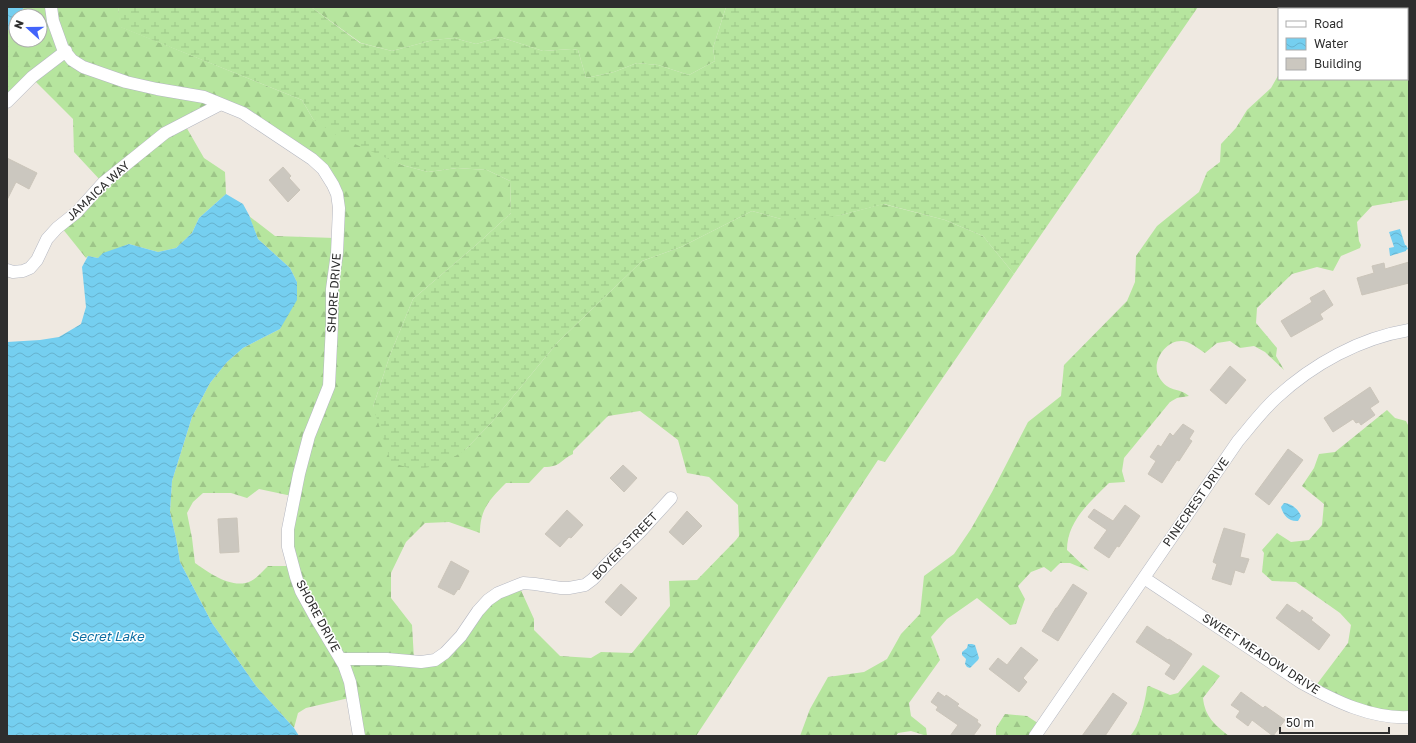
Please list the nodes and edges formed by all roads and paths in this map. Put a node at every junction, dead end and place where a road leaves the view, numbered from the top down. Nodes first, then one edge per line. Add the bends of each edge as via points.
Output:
1 (51, 7) edge
2 (66, 52) junction
3 (7, 102) edge
4 (221, 104) junction
5 (7, 270) edge
6 (1409, 330) edge
7 (671, 498) dead end
8 (1144, 578) junction
9 (341, 659) junction
10 (1409, 716) edge
11 (359, 736) edge
12 (1035, 736) edge

1 - 2 street, SHORE DRIVE via 53,21
2 - 3 street via 32,77
2 - 4 street, SHORE DRIVE via 72,60 83,67 126,82 204,97
4 - 5 street, JAMAICA WAY via 165,133 103,183 77,212 47,239 30,268 13,272
4 - 9 street, SHORE DRIVE via 258,122 312,159 322,169 337,194 339,208 332,289 329,386 309,436 299,474 288,529 288,547 301,590
6 - 8 street, PINECREST DRIVE via 1377,338 1341,353 1297,380 1275,399 1238,442
7 - 9 street, BOYER STREET via 585,585 569,588 523,583 498,593 478,611 461,636 435,660 421,662
8 - 10 street, SWEET MEADOW DRIVE via 1319,693 1375,714
8 - 12 street, PINECREST DRIVE
9 - 11 street, SHORE DRIVE via 350,682

